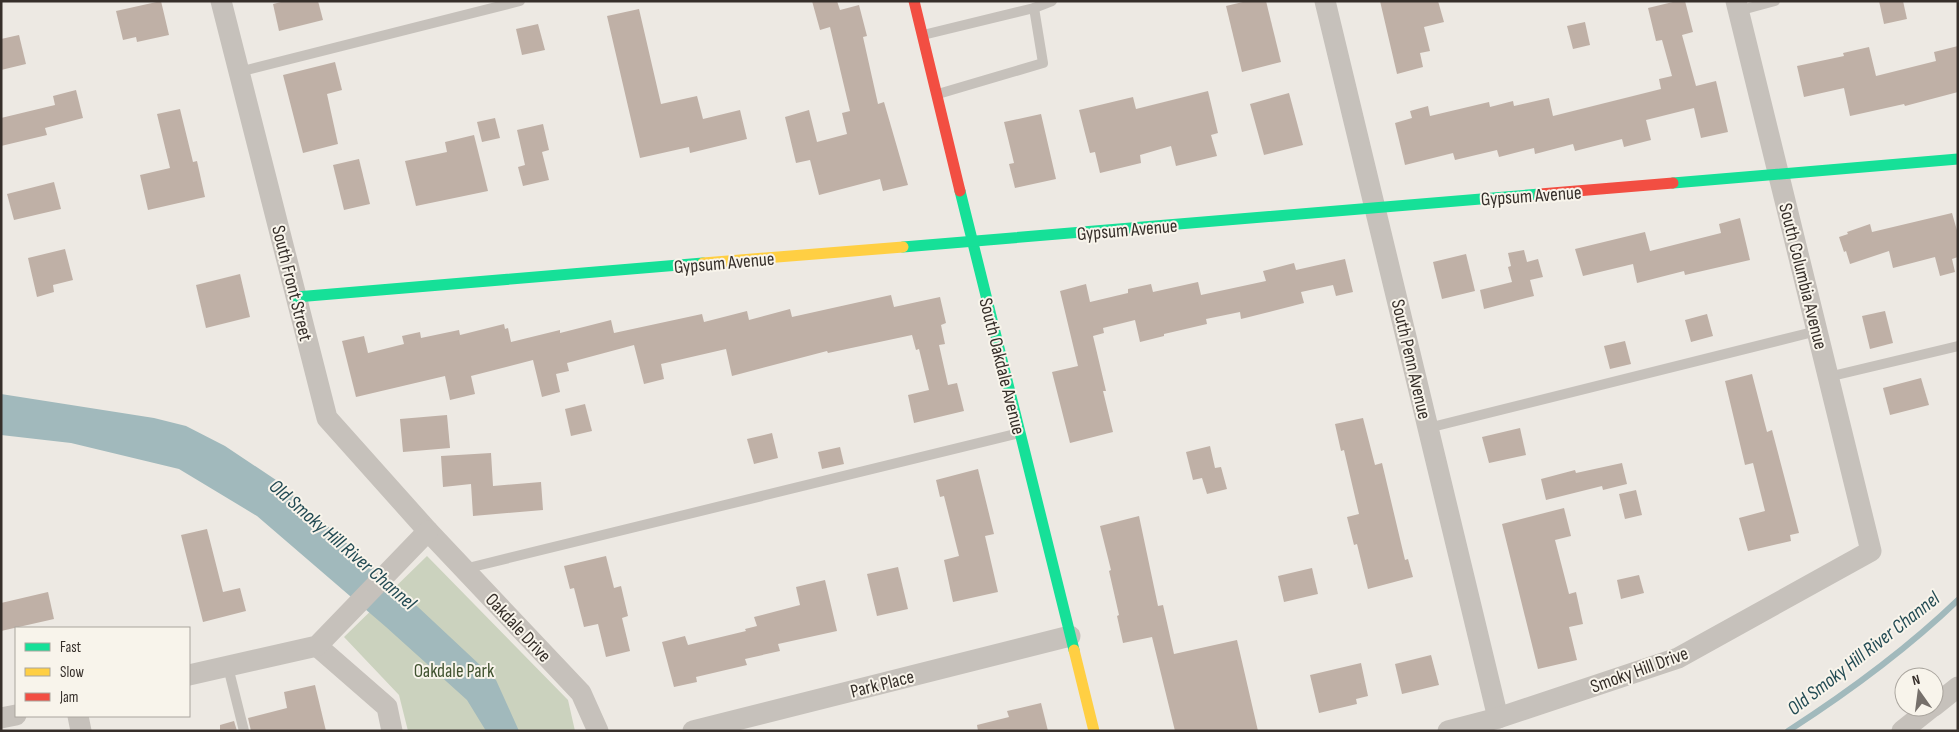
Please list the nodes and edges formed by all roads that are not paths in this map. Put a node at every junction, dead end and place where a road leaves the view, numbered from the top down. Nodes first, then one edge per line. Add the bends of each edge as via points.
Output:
1 (221, 1) edge
2 (520, 1) edge
3 (914, 1) edge
4 (1052, 1) edge
5 (1325, 1) edge
6 (1775, 1) edge
7 (1737, 6) edge
8 (1034, 8) junction
9 (922, 35) junction
10 (239, 72) junction
11 (936, 94) junction
12 (1958, 159) edge
13 (1779, 176) junction
14 (1376, 207) junction
15 (972, 242) junction
16 (296, 297) junction
17 (1817, 331) junction
18 (1958, 346) edge
19 (1828, 377) junction
20 (1428, 428) junction
21 (1019, 433) junction
22 (428, 531) junction
23 (1871, 551) joint
24 (464, 569) junction
25 (1070, 636) junction
26 (317, 646) junction
27 (228, 667) junction
28 (190, 676) edge
29 (1958, 687) edge
30 (1944, 698) edge
31 (15, 715) edge
32 (78, 717) edge
33 (1919, 717) edge
34 (1, 718) edge
35 (1498, 718) junction
36 (81, 731) edge
37 (244, 731) edge
38 (392, 731) edge
39 (598, 731) edge
40 (693, 731) edge
41 (1094, 731) edge
42 (1448, 731) edge
43 (1902, 731) edge

1 - 10 street, South Front Street
2 - 10 lane
3 - 9 street, South Oakdale Avenue
4 - 8 lane
5 - 14 street, South Penn Avenue
6 - 7 lane
7 - 13 street, South Columbia Avenue
8 - 9 lane
8 - 11 lane via 1043,64
9 - 11 street, South Oakdale Avenue
10 - 16 street, South Front Street
11 - 15 street, South Oakdale Avenue
12 - 13 street, Gypsum Avenue
13 - 14 street, Gypsum Avenue
13 - 17 street, South Columbia Avenue
14 - 15 street, Gypsum Avenue
14 - 20 street, South Penn Avenue
15 - 16 street, Gypsum Avenue
15 - 21 street, South Oakdale Avenue
16 - 22 street, South Front Street via 327,418
17 - 19 street, South Columbia Avenue
17 - 20 lane
18 - 19 lane
19 - 23 street, South Columbia Avenue
20 - 35 street, South Penn Avenue
21 - 24 lane
21 - 25 street, South Oakdale Avenue
22 - 24 street, Oakdale Drive
22 - 26 street
23 - 35 street, Smoky Hill Drive via 1678,658
24 - 39 street, Oakdale Drive via 581,693
25 - 40 street, Park Place
25 - 41 street, South Oakdale Avenue
26 - 27 street
26 - 38 street via 386,707
27 - 28 street
27 - 37 lane
29 - 30 street
31 - 34 street
32 - 36 street
33 - 43 street
35 - 42 street, Smoky Hill Drive

